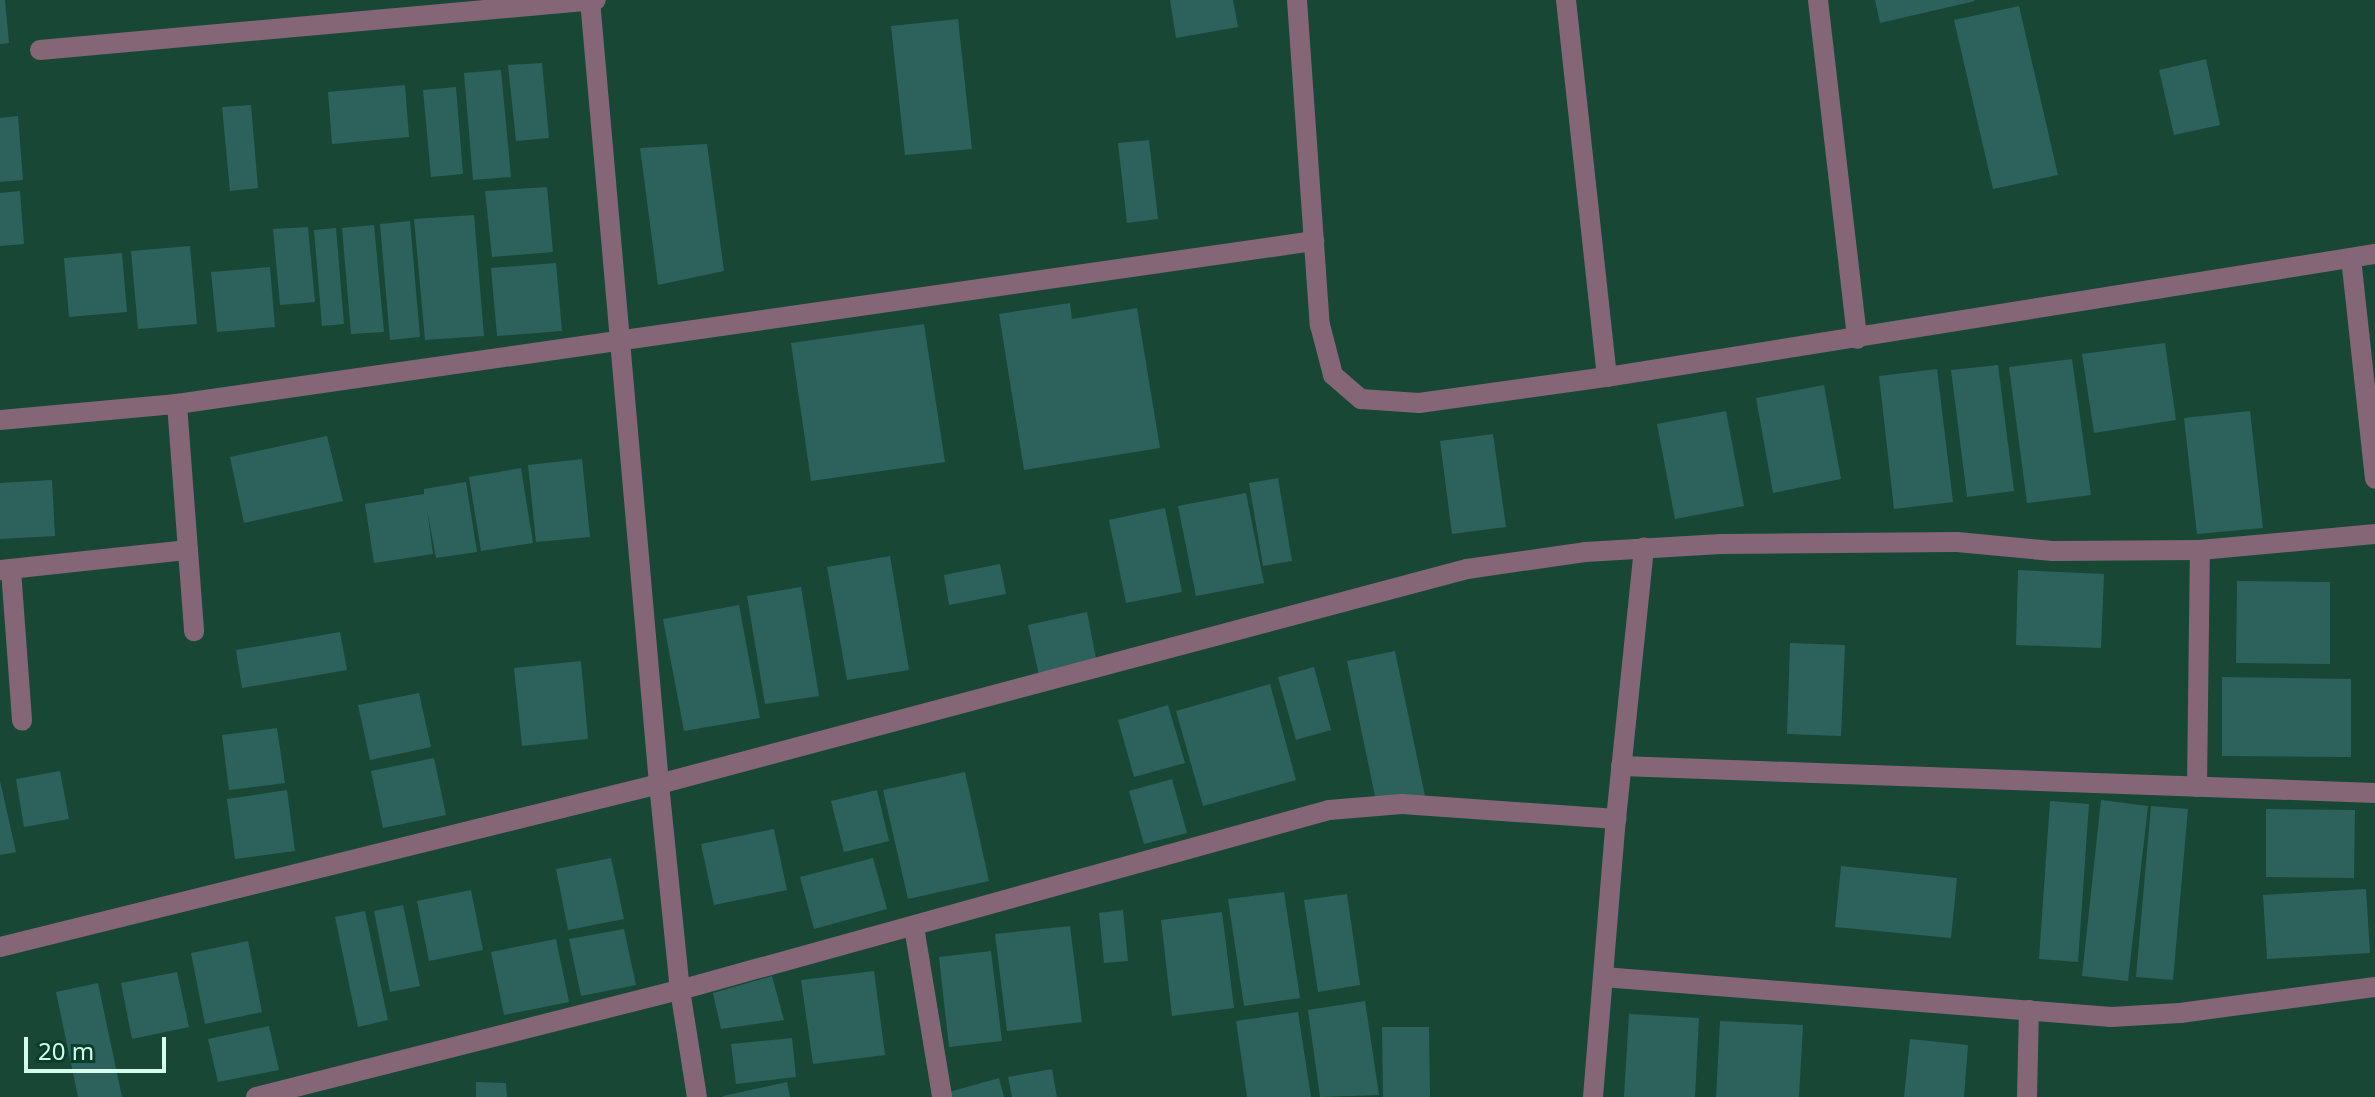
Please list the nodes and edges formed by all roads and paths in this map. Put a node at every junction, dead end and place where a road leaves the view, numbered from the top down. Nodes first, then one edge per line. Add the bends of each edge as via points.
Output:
1 (592, 0) edge
2 (1297, 0) edge
3 (1566, 0) edge
4 (1818, 0) edge
5 (40, 50) dead end
6 (1314, 241) junction
7 (2375, 254) edge
8 (2351, 258) junction
9 (1857, 339) junction
10 (620, 340) junction
11 (1607, 377) junction
12 (177, 404) junction
13 (0, 420) edge
14 (2375, 479) edge
15 (2375, 534) edge
16 (1644, 547) junction
17 (188, 550) junction
18 (2200, 550) junction
19 (5, 570) edge
20 (194, 631) dead end
21 (22, 721) dead end
22 (1621, 766) junction
23 (659, 784) junction
24 (2197, 787) junction
25 (2375, 793) edge
26 (1616, 819) junction
27 (914, 927) junction
28 (0, 947) edge
29 (1603, 977) junction
30 (2375, 987) edge
31 (680, 990) junction
32 (2029, 1010) junction
33 (256, 1097) edge
34 (697, 1097) edge
35 (942, 1097) edge
36 (1593, 1097) edge
37 (2027, 1097) edge

1 - 5 street
1 - 10 street
2 - 6 street
3 - 11 street
4 - 9 street
6 - 10 street
6 - 11 street via 1320,325 1333,375 1361,399 1419,403
7 - 8 street
8 - 9 street
8 - 14 street
9 - 11 street
10 - 12 street
10 - 23 street
12 - 13 street
12 - 17 street
15 - 18 street
16 - 18 street via 1957,542 2053,551
16 - 22 street
16 - 23 street via 1452,572
17 - 19 street
17 - 20 street
18 - 24 street
19 - 21 street
22 - 24 street
22 - 26 street
23 - 28 street
23 - 31 street
24 - 25 street
26 - 27 street via 1402,804 1329,810
26 - 29 street
27 - 31 street
27 - 35 street
29 - 32 street
29 - 36 street
30 - 32 street via 2180,1013 2111,1017
31 - 33 street
31 - 34 street
32 - 37 street

